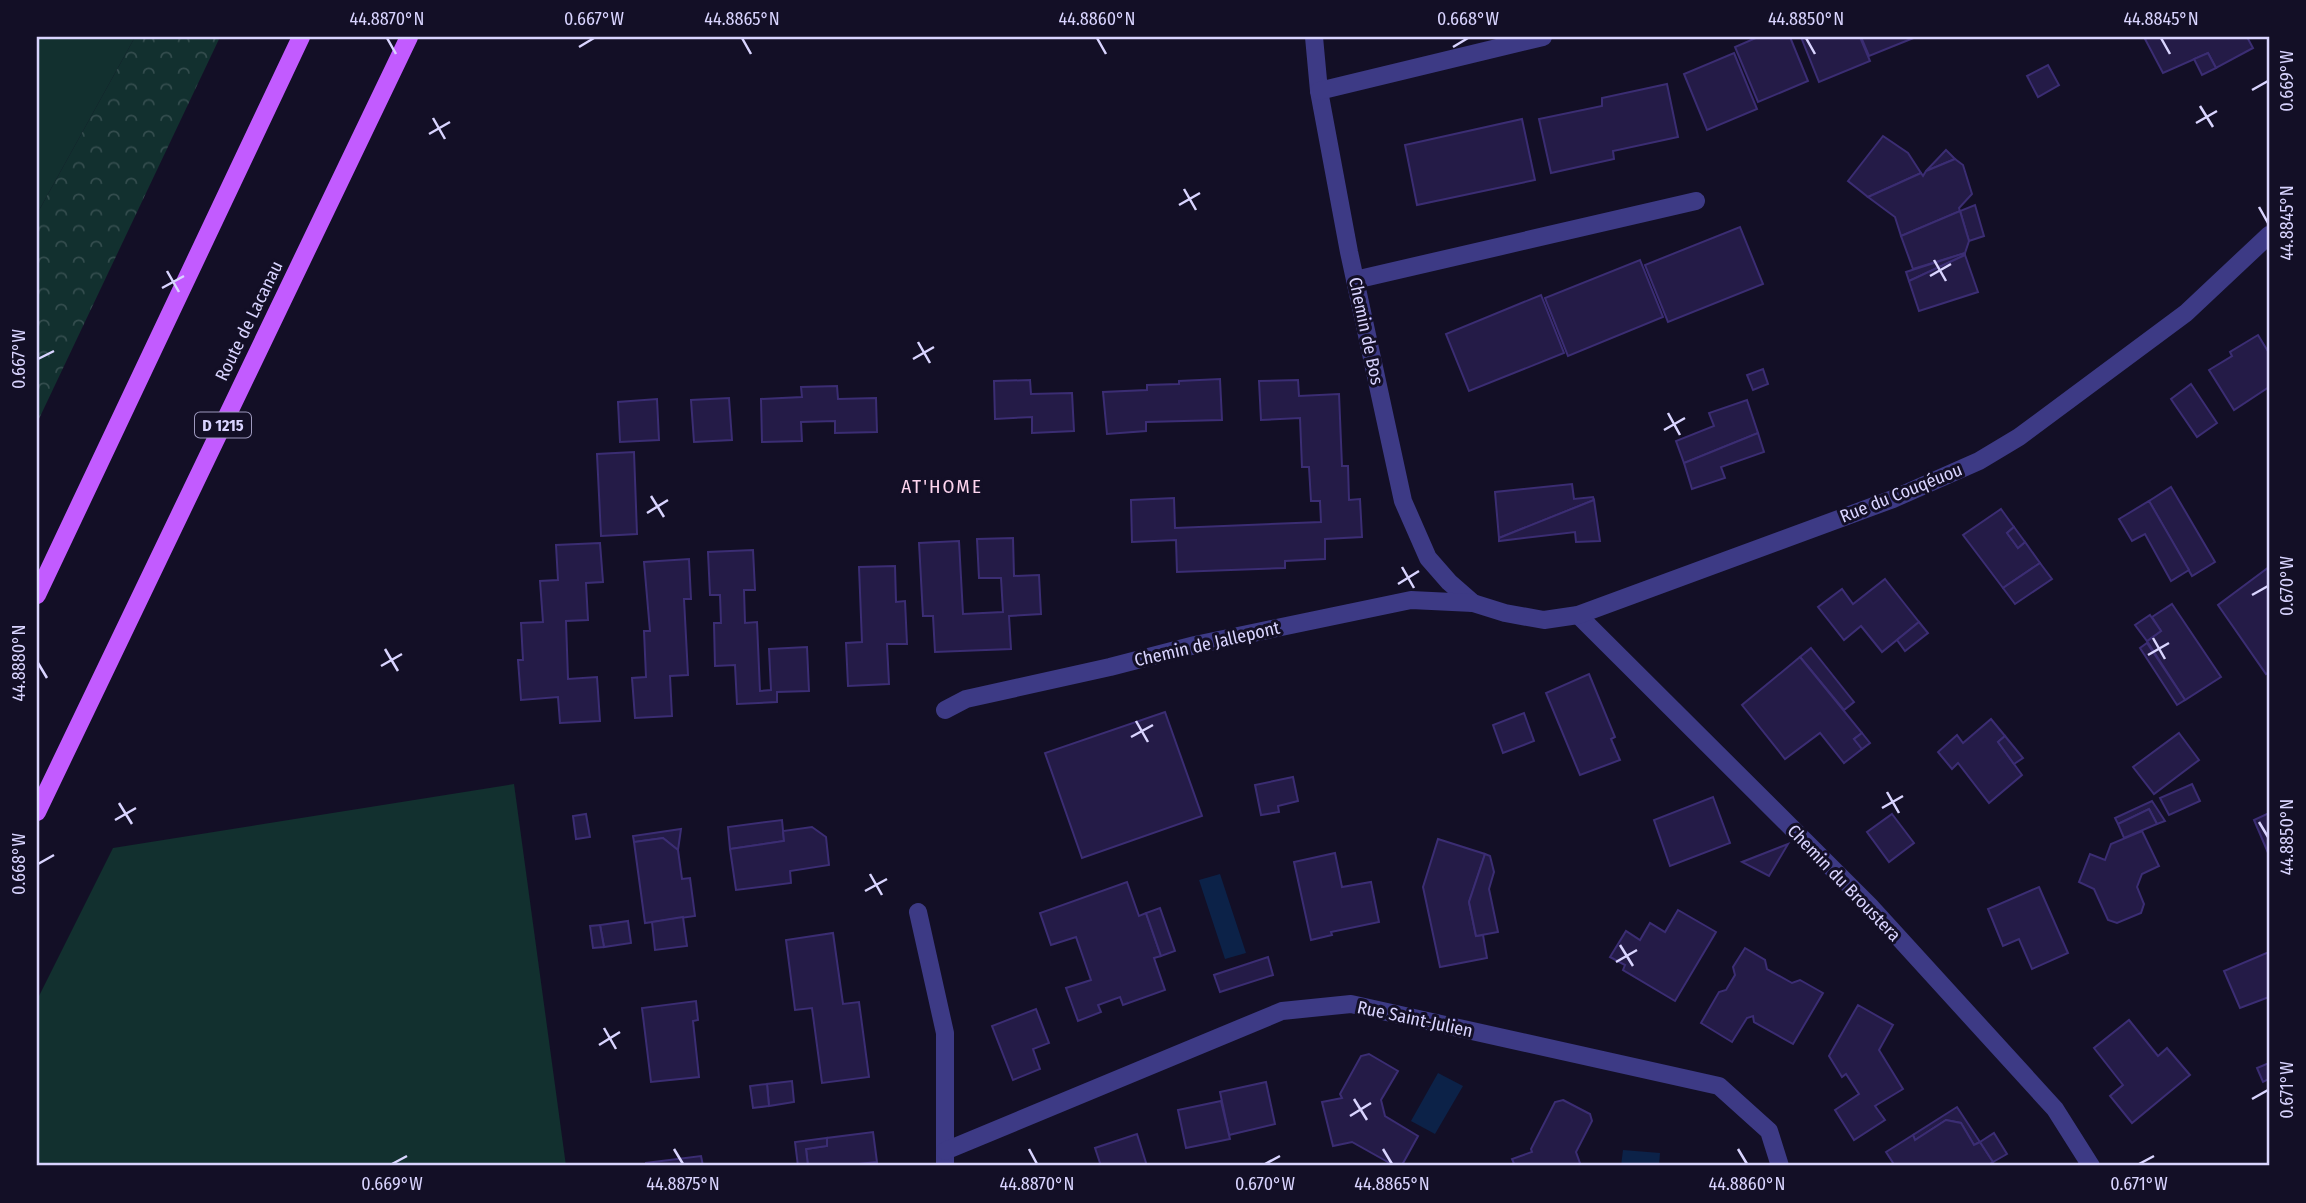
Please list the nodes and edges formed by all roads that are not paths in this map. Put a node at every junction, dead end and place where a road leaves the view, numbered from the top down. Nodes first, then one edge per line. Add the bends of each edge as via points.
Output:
1 (301, 37) edge
2 (409, 37) edge
3 (1314, 37) edge
4 (1544, 37) edge
5 (1319, 90) junction
6 (1696, 201) dead end
7 (2269, 235) edge
8 (1355, 280) junction
9 (37, 595) edge
10 (1473, 603) junction
11 (1578, 615) junction
12 (945, 710) dead end
13 (37, 812) edge
14 (918, 912) dead end
15 (945, 1159) edge
16 (1780, 1166) edge
17 (2091, 1166) edge

1 - 9 main road
2 - 13 main road, Route de Lacanau / D 1215
3 - 5 street, Chemin de Bos
4 - 5 street
5 - 8 street, Chemin de Bos
6 - 8 street
7 - 11 street, Rue du Couqéuou via 2186,313 2020,437 1979,461 1893,499
8 - 10 street, Chemin de Bos via 1404,500 1428,558
10 - 11 street, Rue du Couqéuou via 1544,620
10 - 12 street, Chemin de Jallepont via 1411,600 966,699
11 - 17 street, Chemin du Broustera via 1868,905 2055,1110
14 - 15 street via 945,1033
15 - 16 street, Rue Saint-Julien via 1282,1011 1351,1004 1719,1086 1769,1131

